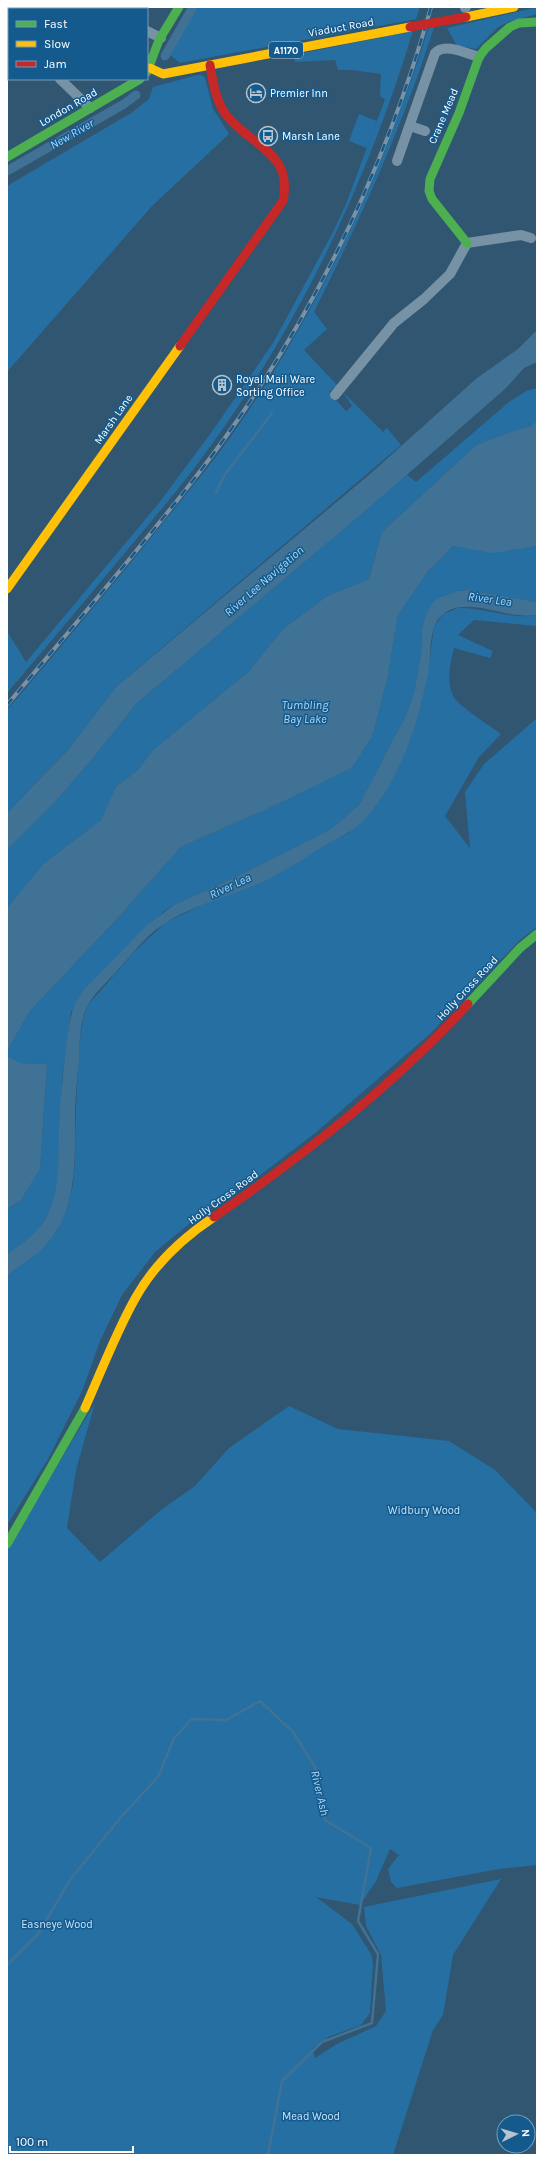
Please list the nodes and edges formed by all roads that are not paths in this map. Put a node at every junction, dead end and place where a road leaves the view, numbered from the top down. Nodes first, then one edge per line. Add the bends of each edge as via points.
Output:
1 (179, 7) edge
2 (514, 7) edge
3 (466, 11) edge
4 (537, 22) edge
5 (148, 31) edge
6 (160, 38) junction
7 (479, 57) junction
8 (210, 65) junction
9 (149, 70) edge
10 (61, 80) edge
11 (138, 80) edge
12 (90, 108) junction
13 (410, 126) junction
14 (425, 131) dead end
15 (7, 156) edge
16 (397, 161) dead end
17 (532, 238) dead end
18 (467, 243) junction
19 (335, 395) dead end
20 (7, 589) edge
21 (537, 934) edge
22 (7, 1544) edge

1 - 6 street
2 - 3 street, Viaduct Road / A1170
3 - 8 street, Viaduct Road / A1170, bridge via 410,27
4 - 7 street, Crane Mead via 519,23 510,27
5 - 6 street
6 - 9 street
7 - 13 street via 447,48 438,50
7 - 18 street, Crane Mead via 459,113 428,185 432,199
8 - 9 street, Viaduct Road / A1170 via 163,74
8 - 20 street, Marsh Lane via 223,109 234,124 277,160 283,171 286,186 283,201
10 - 12 street
11 - 12 street, London Road
12 - 15 street, London Road
13 - 14 street
13 - 16 street
17 - 18 street via 521,235
18 - 19 street via 450,274 394,323
21 - 22 street, Holly Cross Road via 520,948 431,1043 372,1097 280,1171 202,1225 153,1272 136,1297 81,1417

